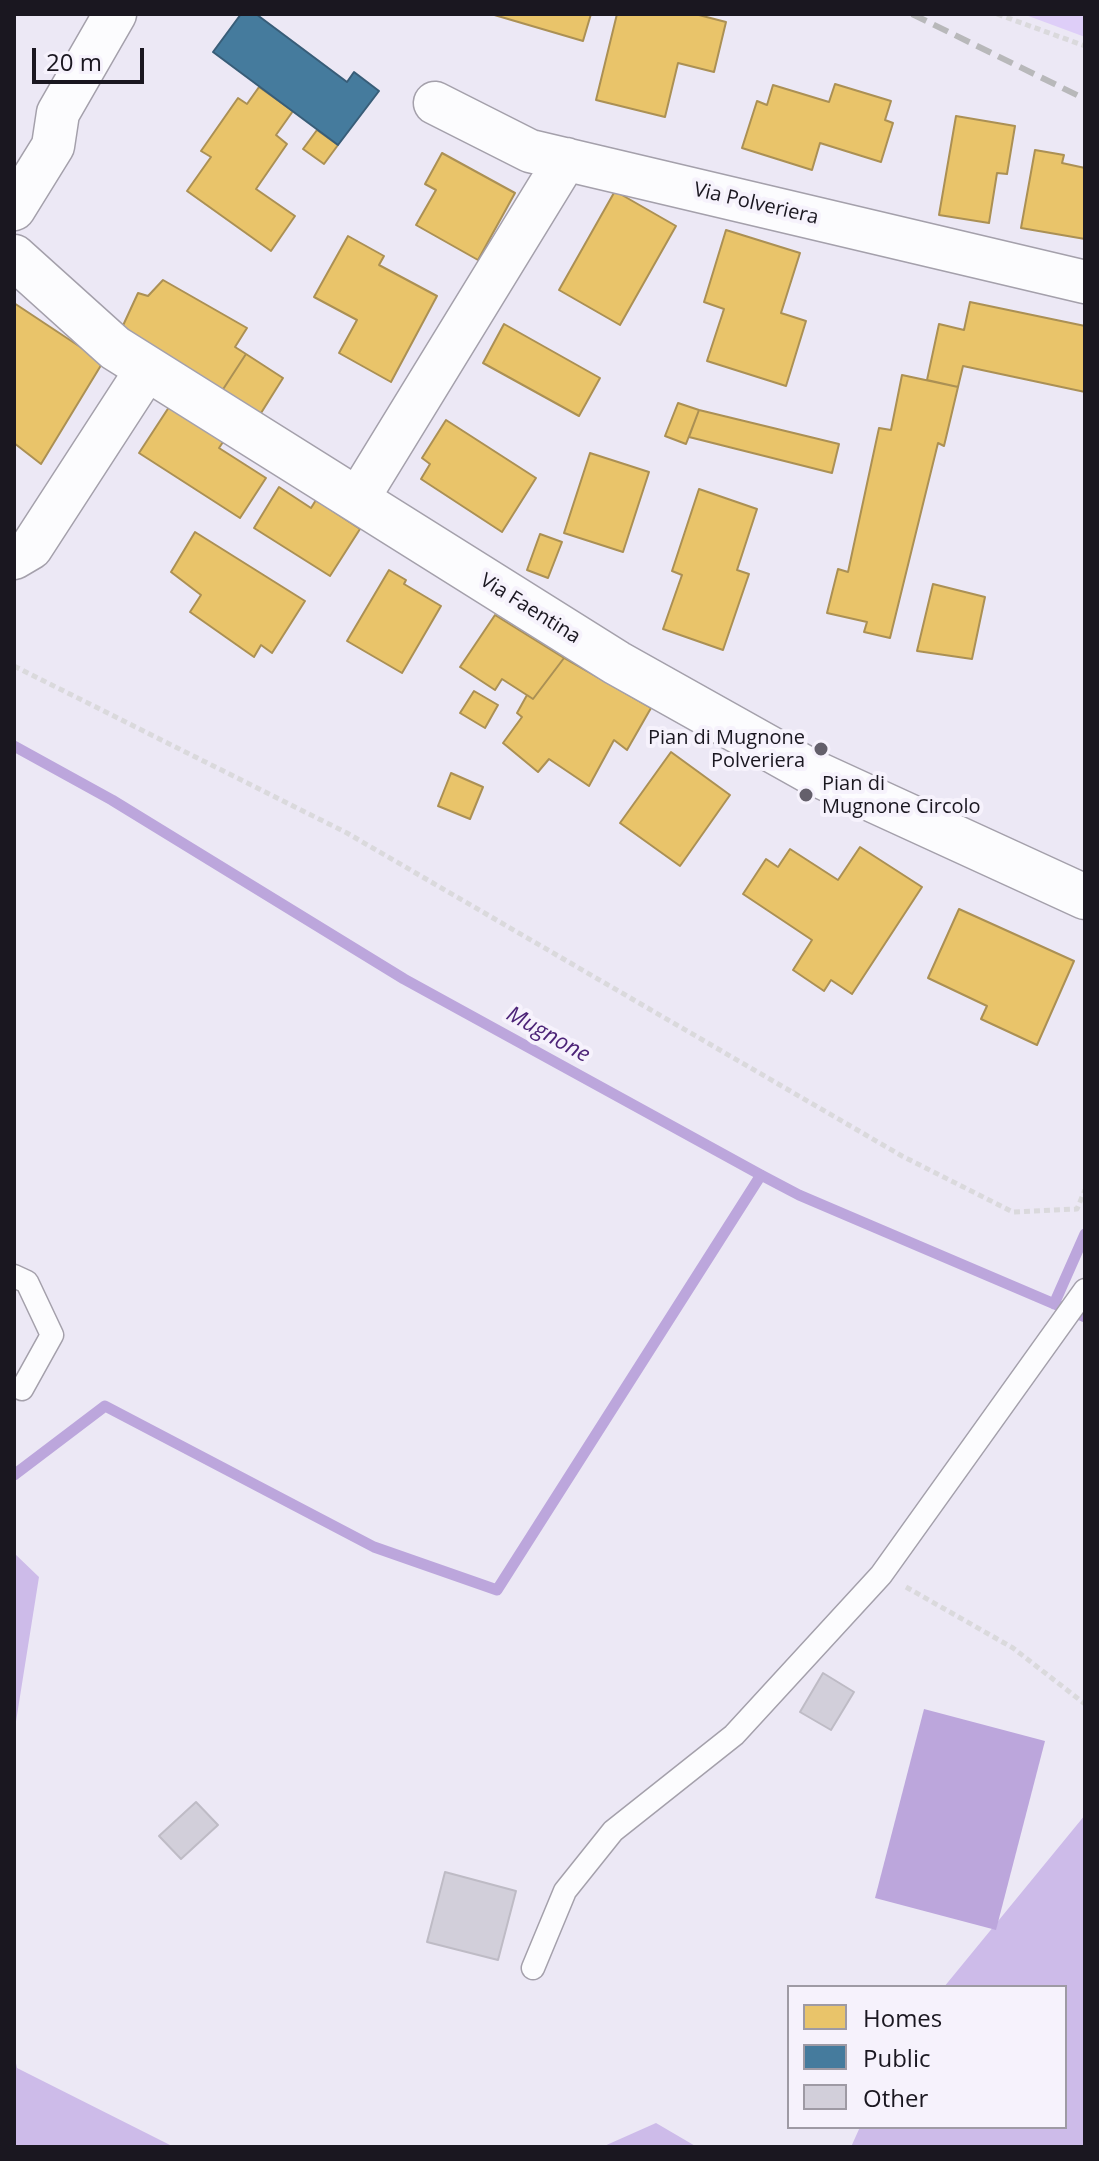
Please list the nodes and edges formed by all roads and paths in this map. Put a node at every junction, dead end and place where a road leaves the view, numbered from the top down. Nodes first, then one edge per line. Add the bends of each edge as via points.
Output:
1 (115, 14) edge
2 (997, 14) edge
3 (1085, 46) edge
4 (435, 103) dead end
5 (58, 113) junction
6 (14, 156) edge
7 (566, 159) junction
8 (14, 209) edge
9 (14, 257) edge
10 (1085, 282) edge
11 (147, 369) junction
12 (357, 500) junction
13 (14, 558) edge
14 (14, 666) edge
15 (1085, 897) edge
16 (1085, 1190) edge
17 (14, 1276) edge
18 (1085, 1290) edge
19 (22, 1389) dead end
20 (881, 1575) junction
21 (1085, 1704) edge
22 (533, 1968) dead end

1 - 5 street
2 - 3 path
4 - 7 street, Via Polveriera via 530,151
5 - 6 street via 26,137
5 - 8 street via 53,146
7 - 10 street, Via Polveriera
7 - 12 street
9 - 11 main road, Via Faentina via 104,339
11 - 12 main road, Via Faentina
11 - 13 street via 31,548
12 - 15 main road, Via Faentina via 761,746
14 - 16 path via 347,833 902,1156 1013,1212 1077,1209
17 - 19 lane via 27,1282 52,1335
18 - 20 lane
20 - 21 path via 1013,1648
20 - 22 lane via 734,1735 613,1831 565,1891

